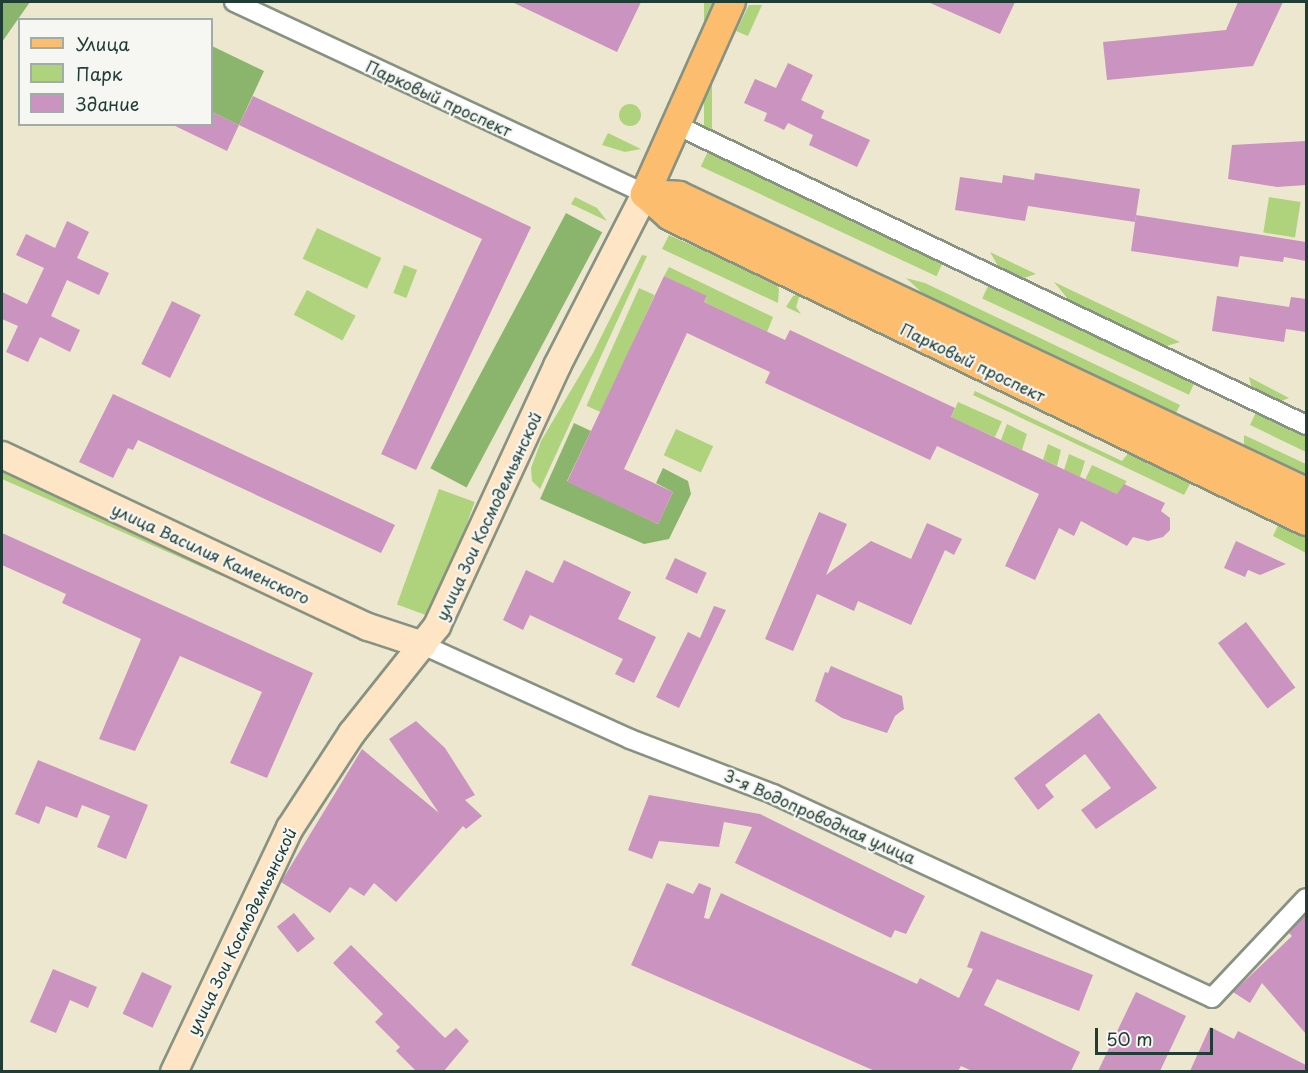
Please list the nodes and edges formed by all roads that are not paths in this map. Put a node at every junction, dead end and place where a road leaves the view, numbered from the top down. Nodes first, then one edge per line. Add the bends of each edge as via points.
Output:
1 (234, 2) edge
2 (731, 2) edge
3 (676, 125) junction
4 (645, 194) junction
5 (1306, 425) edge
6 (2, 455) edge
7 (1306, 492) edge
8 (1306, 521) edge
9 (423, 645) junction
10 (1306, 898) edge
11 (174, 1071) edge

1 - 4 street, Парковый проспект
2 - 3 main road, улица Зои Космодемьянской
3 - 4 main road, улица Зои Космодемьянской
3 - 5 street
4 - 7 main road, Парковый проспект via 679,196
4 - 8 main road, Парковый проспект via 670,216
4 - 9 main road, улица Зои Космодемьянской via 557,366 450,600
6 - 9 main road, улица Василия Каменского via 368,627
9 - 10 street, 3-я Водопроводная улица via 630,739 773,794 1212,998
9 - 11 main road, улица Зои Космодемьянской via 352,733 290,828

